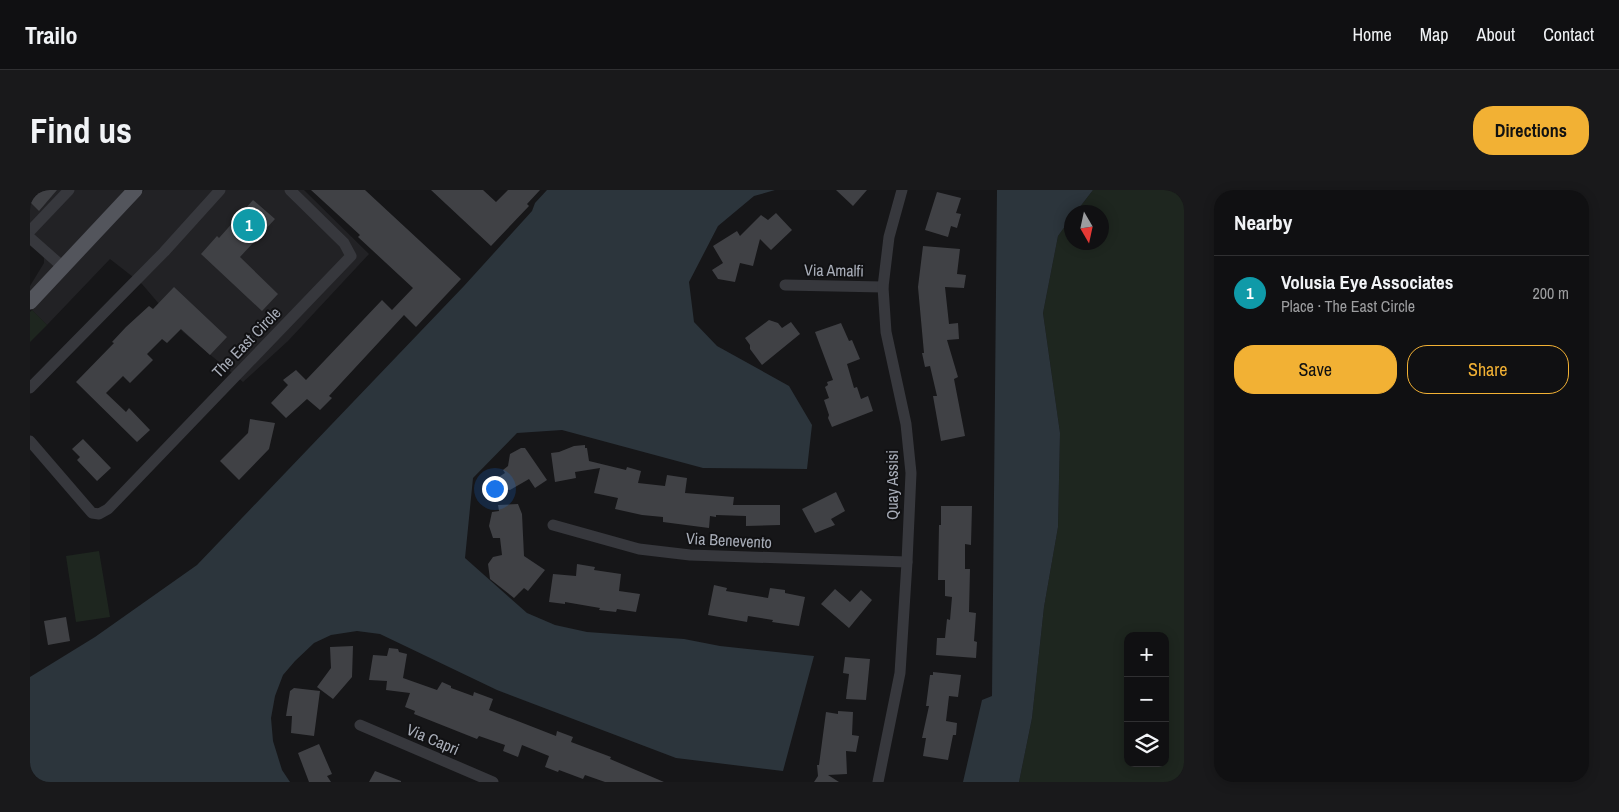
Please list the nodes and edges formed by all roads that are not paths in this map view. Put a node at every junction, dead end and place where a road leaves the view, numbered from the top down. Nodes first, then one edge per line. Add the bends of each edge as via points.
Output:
1 (68, 190) edge
2 (135, 190) edge
3 (220, 190) edge
4 (290, 190) edge
5 (902, 190) edge
6 (30, 231) edge
7 (30, 238) edge
8 (63, 267) junction
9 (785, 285) dead end
10 (883, 287) junction
11 (30, 302) edge
12 (30, 388) edge
13 (30, 441) edge
14 (553, 525) dead end
15 (907, 562) junction
16 (360, 725) dead end
17 (493, 782) edge
18 (878, 782) edge

1 - 6 street
2 - 8 main road
3 - 12 street via 164,252
4 - 13 street, The East Circle via 344,242 351,256 108,509 92,514
5 - 10 street, Quay Assisi via 889,237
7 - 8 street
8 - 11 main road
9 - 10 street, Via Amalfi
10 - 15 street, Quay Assisi via 886,332 906,424 910,473
14 - 15 street, Via Benevento via 639,549 690,555
15 - 18 street, Quay Assisi via 900,673
16 - 17 street, Via Capri

